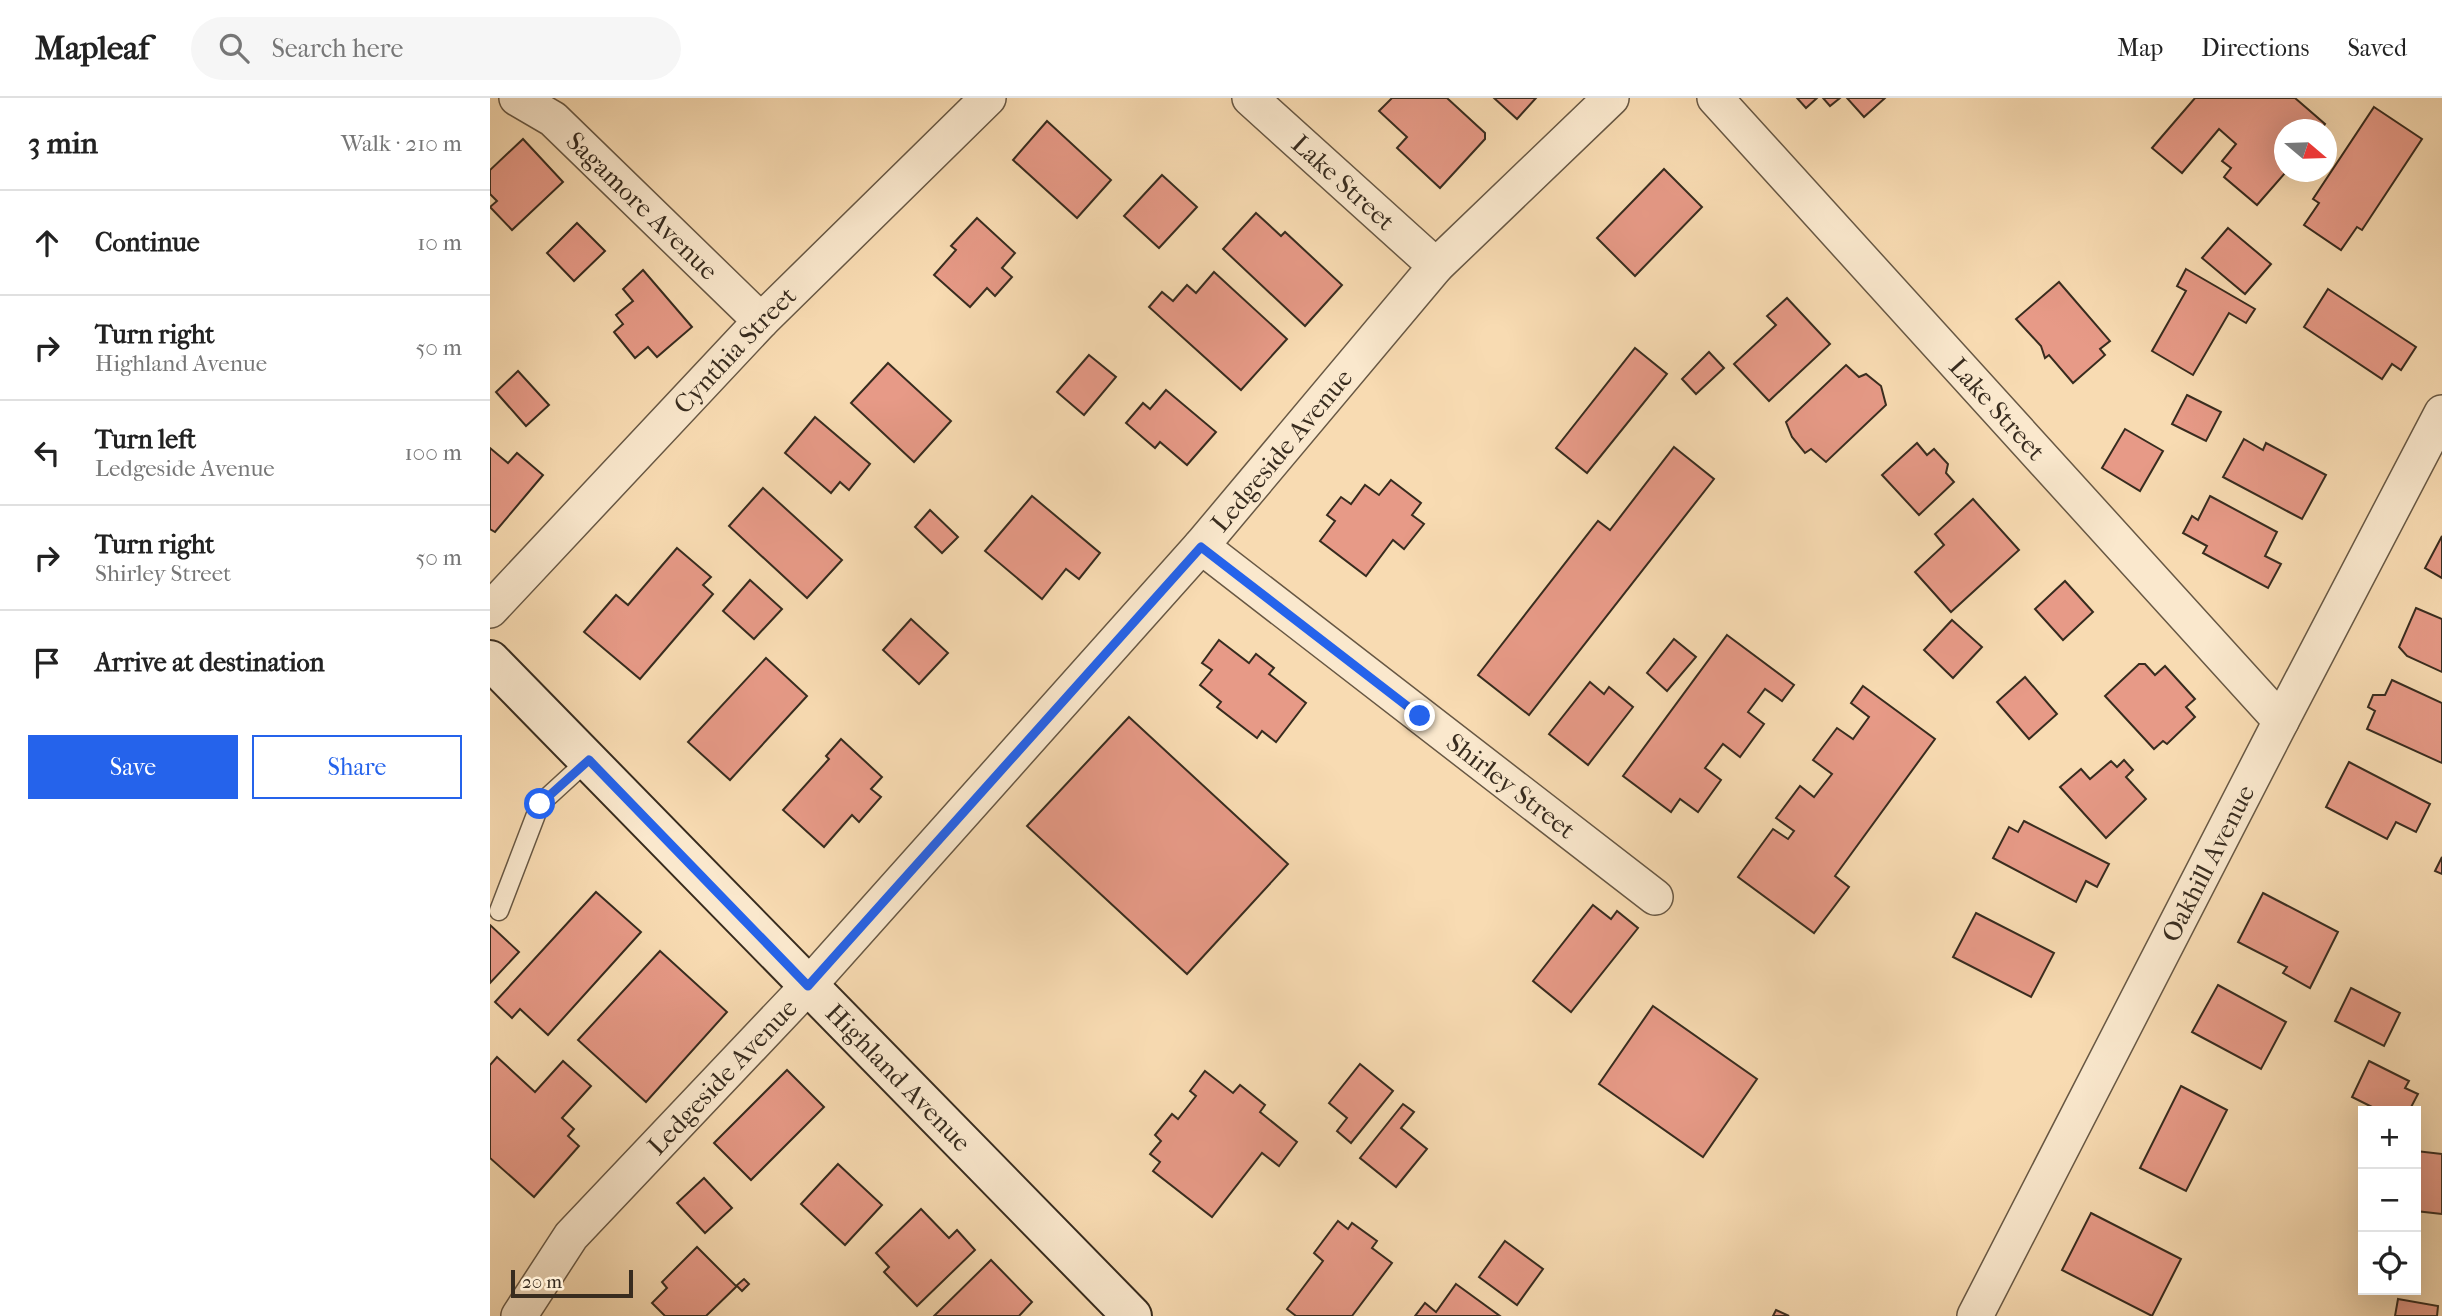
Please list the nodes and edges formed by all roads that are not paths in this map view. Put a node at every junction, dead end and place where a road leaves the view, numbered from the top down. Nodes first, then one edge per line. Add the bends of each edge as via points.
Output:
1 (517, 98) edge
2 (988, 98) edge
3 (1250, 98) edge
4 (1611, 98) edge
5 (1716, 98) edge
6 (1436, 266) junction
7 (761, 321) junction
8 (2442, 413) edge
9 (1201, 547) junction
10 (490, 610) edge
11 (490, 660) edge
12 (2281, 721) junction
13 (589, 760) junction
14 (1655, 897) dead end
15 (499, 911) dead end
16 (808, 986) junction
17 (519, 1316) edge
18 (1132, 1316) edge
19 (1975, 1316) edge

1 - 7 street, Sagamore Avenue via 553,119
2 - 7 street, Cynthia Street
3 - 6 street, Lake Street
4 - 6 street, Ledgeside Avenue
5 - 12 street, Lake Street
6 - 9 street, Ledgeside Avenue
7 - 10 street, Cynthia Street
8 - 12 street, Oakhill Avenue
9 - 14 street, Shirley Street
9 - 16 street, Ledgeside Avenue
11 - 13 main road, Highland Avenue
12 - 19 street, Oakhill Avenue
13 - 15 lane via 540,804
13 - 16 main road, Highland Avenue
16 - 17 street, Ledgeside Avenue via 571,1236
16 - 18 main road, Highland Avenue

